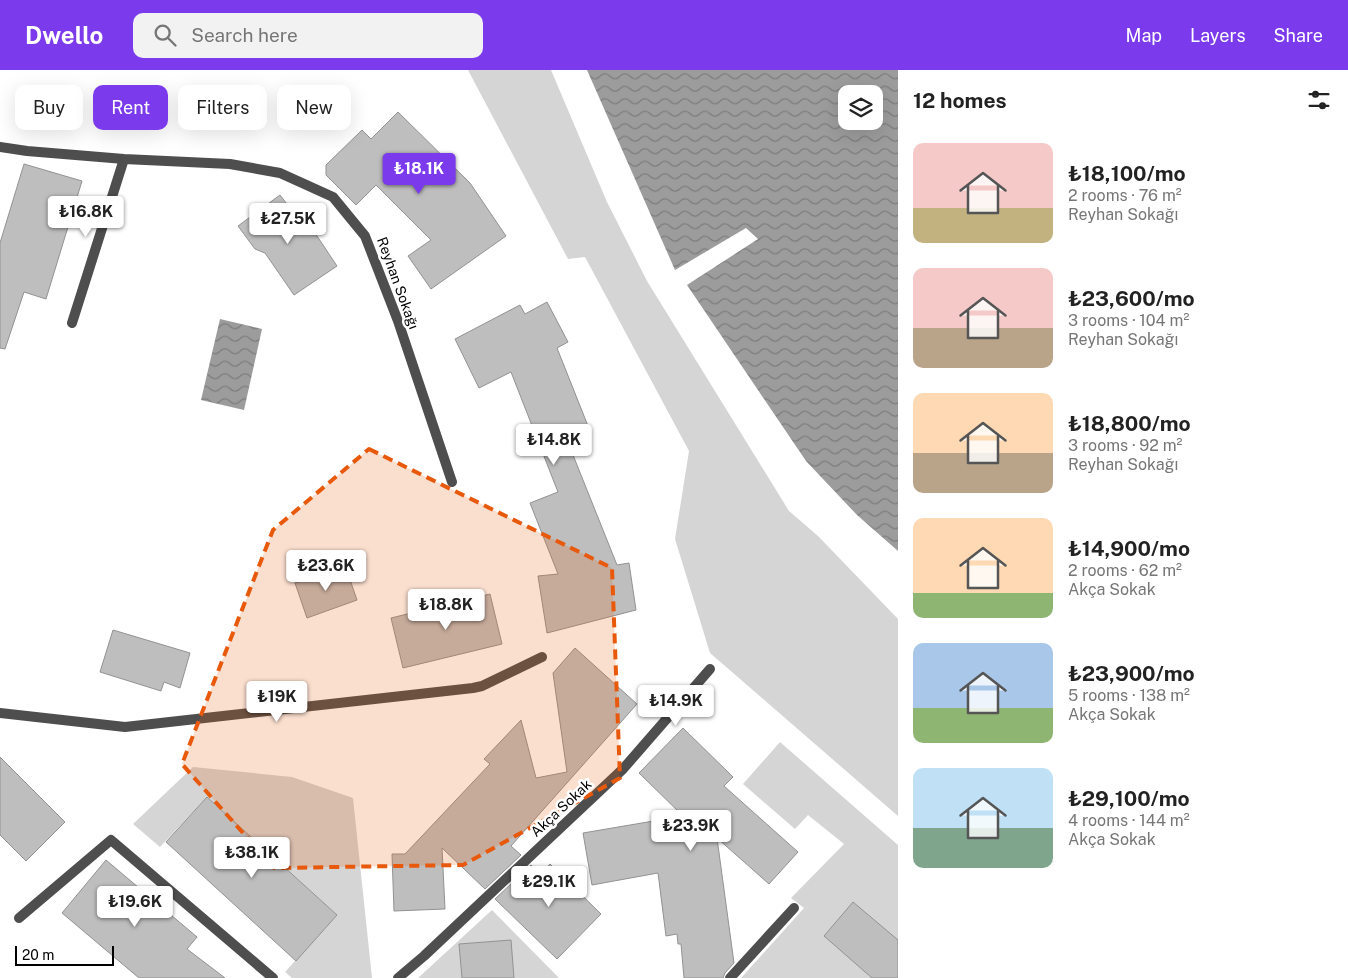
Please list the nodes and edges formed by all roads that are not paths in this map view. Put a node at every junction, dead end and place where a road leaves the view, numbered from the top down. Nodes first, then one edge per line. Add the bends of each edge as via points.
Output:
1 (0, 147) edge
2 (124, 159) junction
3 (72, 324) dead end
4 (452, 482) dead end
5 (542, 657) dead end
6 (710, 669) dead end
7 (0, 713) edge
8 (794, 908) dead end
9 (19, 918) dead end
10 (273, 978) edge
11 (398, 978) edge
12 (730, 978) edge

1 - 2 street, Reyhan Sokağı
2 - 3 street
2 - 4 street, Reyhan Sokağı via 239,165 280,173 332,197 366,236
5 - 7 street via 472,688 126,727
6 - 11 street, Akça Sokak via 623,769
8 - 12 street
9 - 10 street via 111,840

